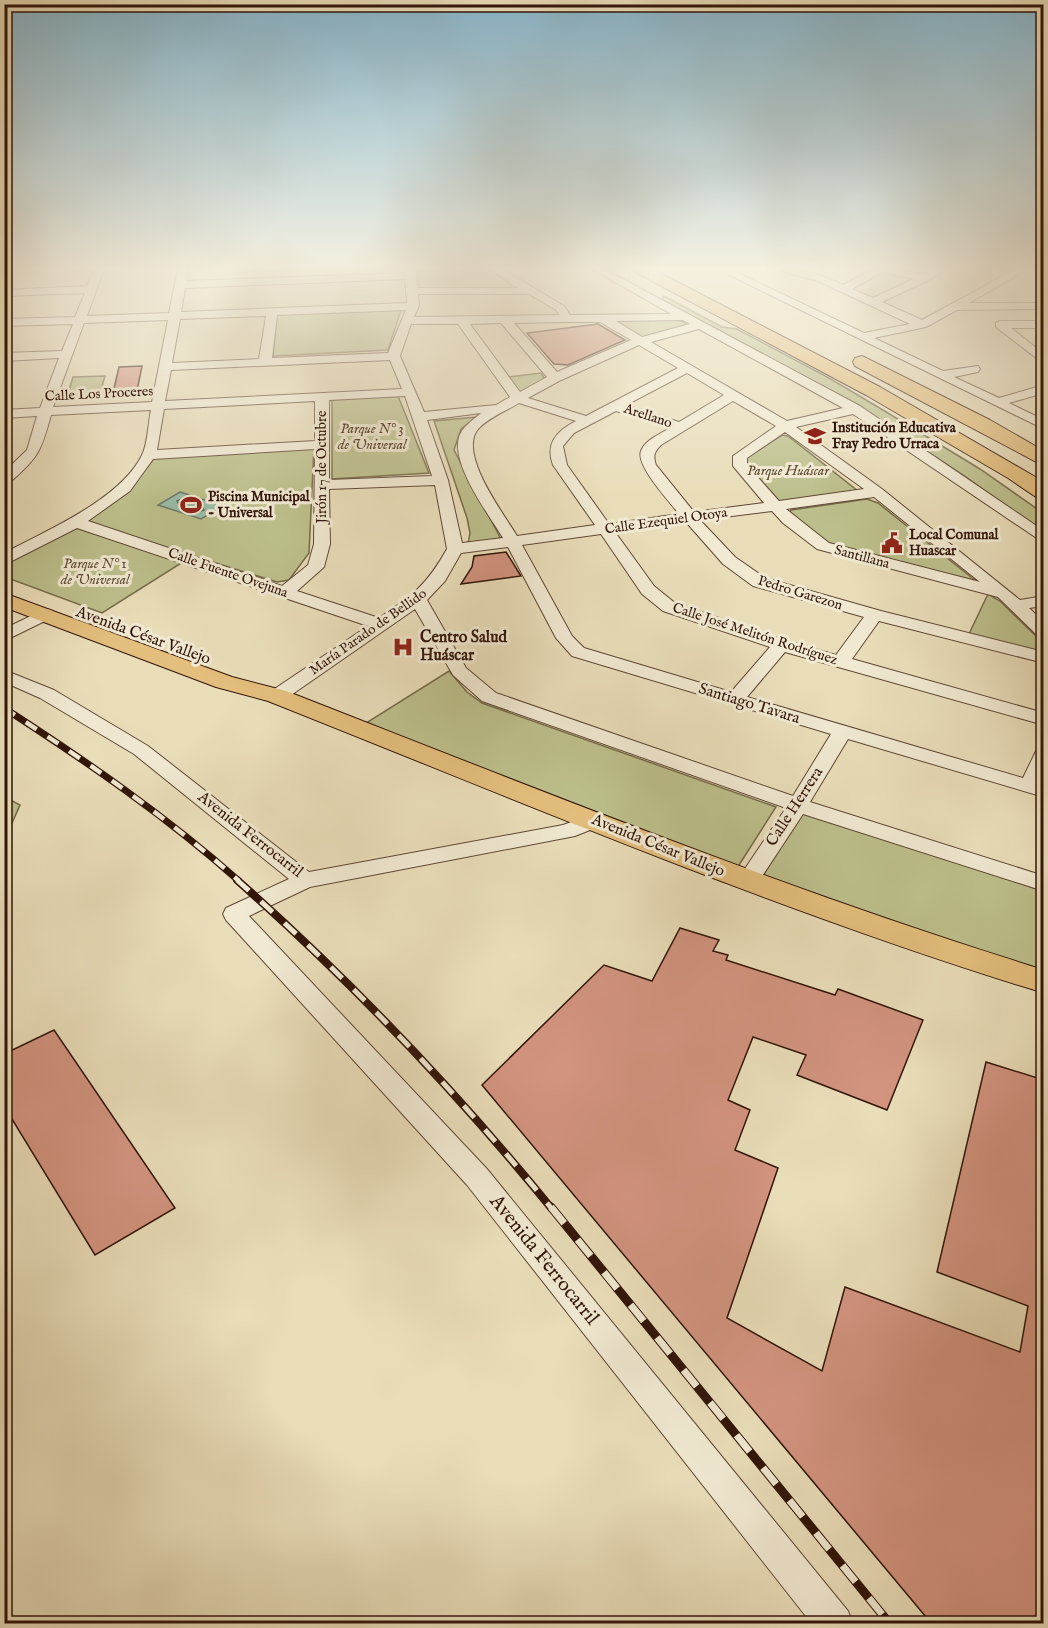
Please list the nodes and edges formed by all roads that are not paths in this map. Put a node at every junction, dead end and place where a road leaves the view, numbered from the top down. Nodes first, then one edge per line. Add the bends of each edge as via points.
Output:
1 (69, 345) edge
2 (169, 345) edge
3 (267, 345) edge
4 (397, 345) edge
5 (479, 345) edge
6 (527, 345) edge
7 (631, 345) edge
8 (647, 345) edge
9 (737, 345) edge
10 (785, 345) edge
11 (880, 345) edge
12 (1025, 345) edge
13 (66, 354) junction
14 (394, 356) junction
15 (850, 356) dead end
16 (4, 357) edge
17 (1044, 360) edge
18 (265, 362) junction
19 (165, 367) junction
20 (687, 368) junction
21 (974, 369) dead end
22 (944, 375) junction
23 (555, 378) junction
24 (1044, 389) edge
25 (410, 392) junction
26 (734, 395) junction
27 (322, 398) junction
28 (518, 399) junction
29 (999, 402) junction
30 (158, 406) junction
31 (615, 406) junction
32 (500, 408) junction
33 (855, 409) junction
34 (45, 412) junction
35 (4, 414) edge
36 (419, 417) junction
37 (587, 420) junction
38 (1044, 425) edge
39 (785, 426) junction
40 (681, 427) junction
41 (321, 445) junction
42 (149, 455) junction
43 (1044, 460) edge
44 (1016, 473) junction
45 (4, 480) edge
46 (441, 480) junction
47 (322, 485) junction
48 (877, 492) junction
49 (1044, 492) edge
50 (776, 506) junction
51 (1044, 506) edge
52 (691, 518) junction
53 (76, 522) junction
54 (604, 530) junction
55 (1044, 538) edge
56 (513, 542) junction
57 (455, 549) junction
58 (4, 560) edge
59 (4, 584) edge
60 (285, 592) junction
61 (4, 599) edge
62 (418, 599) junction
63 (1012, 600) junction
64 (1044, 601) edge
65 (45, 614) junction
66 (874, 615) junction
67 (380, 624) junction
68 (1044, 632) edge
69 (4, 636) edge
70 (780, 645) junction
71 (1044, 658) edge
72 (841, 661) junction
73 (4, 675) edge
74 (277, 696) junction
75 (735, 699) junction
76 (1044, 719) edge
77 (842, 732) junction
78 (1044, 753) edge
79 (1037, 789) edge
80 (798, 804) junction
81 (593, 820) junction
82 (305, 880) junction
83 (747, 882) junction
84 (1044, 884) edge
85 (1044, 982) edge
86 (835, 1623) edge

1 - 13 street
2 - 19 street
3 - 18 street
4 - 14 street
5 - 28 street
6 - 23 street
7 - 23 street
8 - 20 street
9 - 33 street
10 - 44 highway
11 - 22 street
12 - 17 street
13 - 16 street
13 - 34 street
14 - 18 street
14 - 25 street
15 - 43 highway
18 - 19 street
19 - 30 street
20 - 26 street
20 - 31 street, Calle José Melitón Rodríguez
21 - 22 street
22 - 29 street
23 - 28 street
24 - 29 street
25 - 27 street, Calle Los Proceres
25 - 36 street
26 - 39 street
26 - 40 street, Pedro Garezon
27 - 30 street, Calle Los Proceres
27 - 41 street, Jirón 17 de Octubre
28 - 32 street
28 - 37 street
29 - 38 street
30 - 34 street, Calle Los Proceres
30 - 42 street
31 - 37 street, Calle José Melitón Rodríguez
31 - 40 street, Arellano
32 - 36 street
32 - 56 street, Santiago Tavara via 469,431 466,457
33 - 39 street, Santillana
33 - 55 street
34 - 35 street, Calle Los Proceres
34 - 45 street via 33,450
36 - 46 street
37 - 54 street, Calle José Melitón Rodríguez via 563,435 555,452
39 - 48 street
39 - 50 street, Santillana via 739,460
40 - 52 street, Pedro Garezon via 651,446 646,457
41 - 42 street
41 - 47 street, Jirón 17 de Octubre
42 - 53 street via 125,488
44 - 49 highway
44 - 51 highway
46 - 47 street
46 - 57 street
47 - 60 street, Jirón 17 de Octubre via 321,544 316,567
48 - 50 street, Calle Ezequiel Otoya
48 - 63 street
50 - 52 street, Calle Ezequiel Otoya
50 - 63 street, Santillana via 823,546
52 - 54 street, Calle Ezequiel Otoya
52 - 66 street, Pedro Garezon via 744,575
53 - 58 street
53 - 60 street, Calle Fuente Ovejuna
54 - 56 street, Calle Ezequiel Otoya
54 - 70 street, Calle José Melitón Rodríguez via 660,602
56 - 57 street, Calle Ezequiel Otoya
56 - 75 street, Santiago Tavara via 566,638 578,652
57 - 62 street, María Parado de Bellido via 439,579
59 - 74 main road, Avenida César Vallejo via 241,672 271,687
60 - 67 street, Calle Fuente Ovejuna
61 - 65 main road, Avenida César Vallejo
62 - 67 street, María Parado de Bellido
62 - 80 street via 459,671 489,697
63 - 64 street
63 - 68 street
65 - 69 street
65 - 74 main road, Avenida César Vallejo via 224,682
66 - 71 street, Pedro Garezon
66 - 72 street
67 - 74 street, María Parado de Bellido
70 - 72 street, Calle José Melitón Rodríguez
70 - 75 street
72 - 76 street, Calle José Melitón Rodríguez
73 - 82 street, Avenida Ferrocarril via 47,694 141,750
74 - 81 main road, Avenida César Vallejo
75 - 77 street, Santiago Tavara
77 - 79 street, Santiago Tavara
77 - 80 street, Calle Herrera
78 - 79 street
80 - 83 street, Calle Herrera
80 - 84 street
81 - 82 street, Avenida Ferrocarril via 567,831
81 - 83 main road, Avenida César Vallejo
82 - 86 street, Avenida Ferrocarril via 234,914 477,1177
83 - 85 main road, Avenida César Vallejo via 960,957

